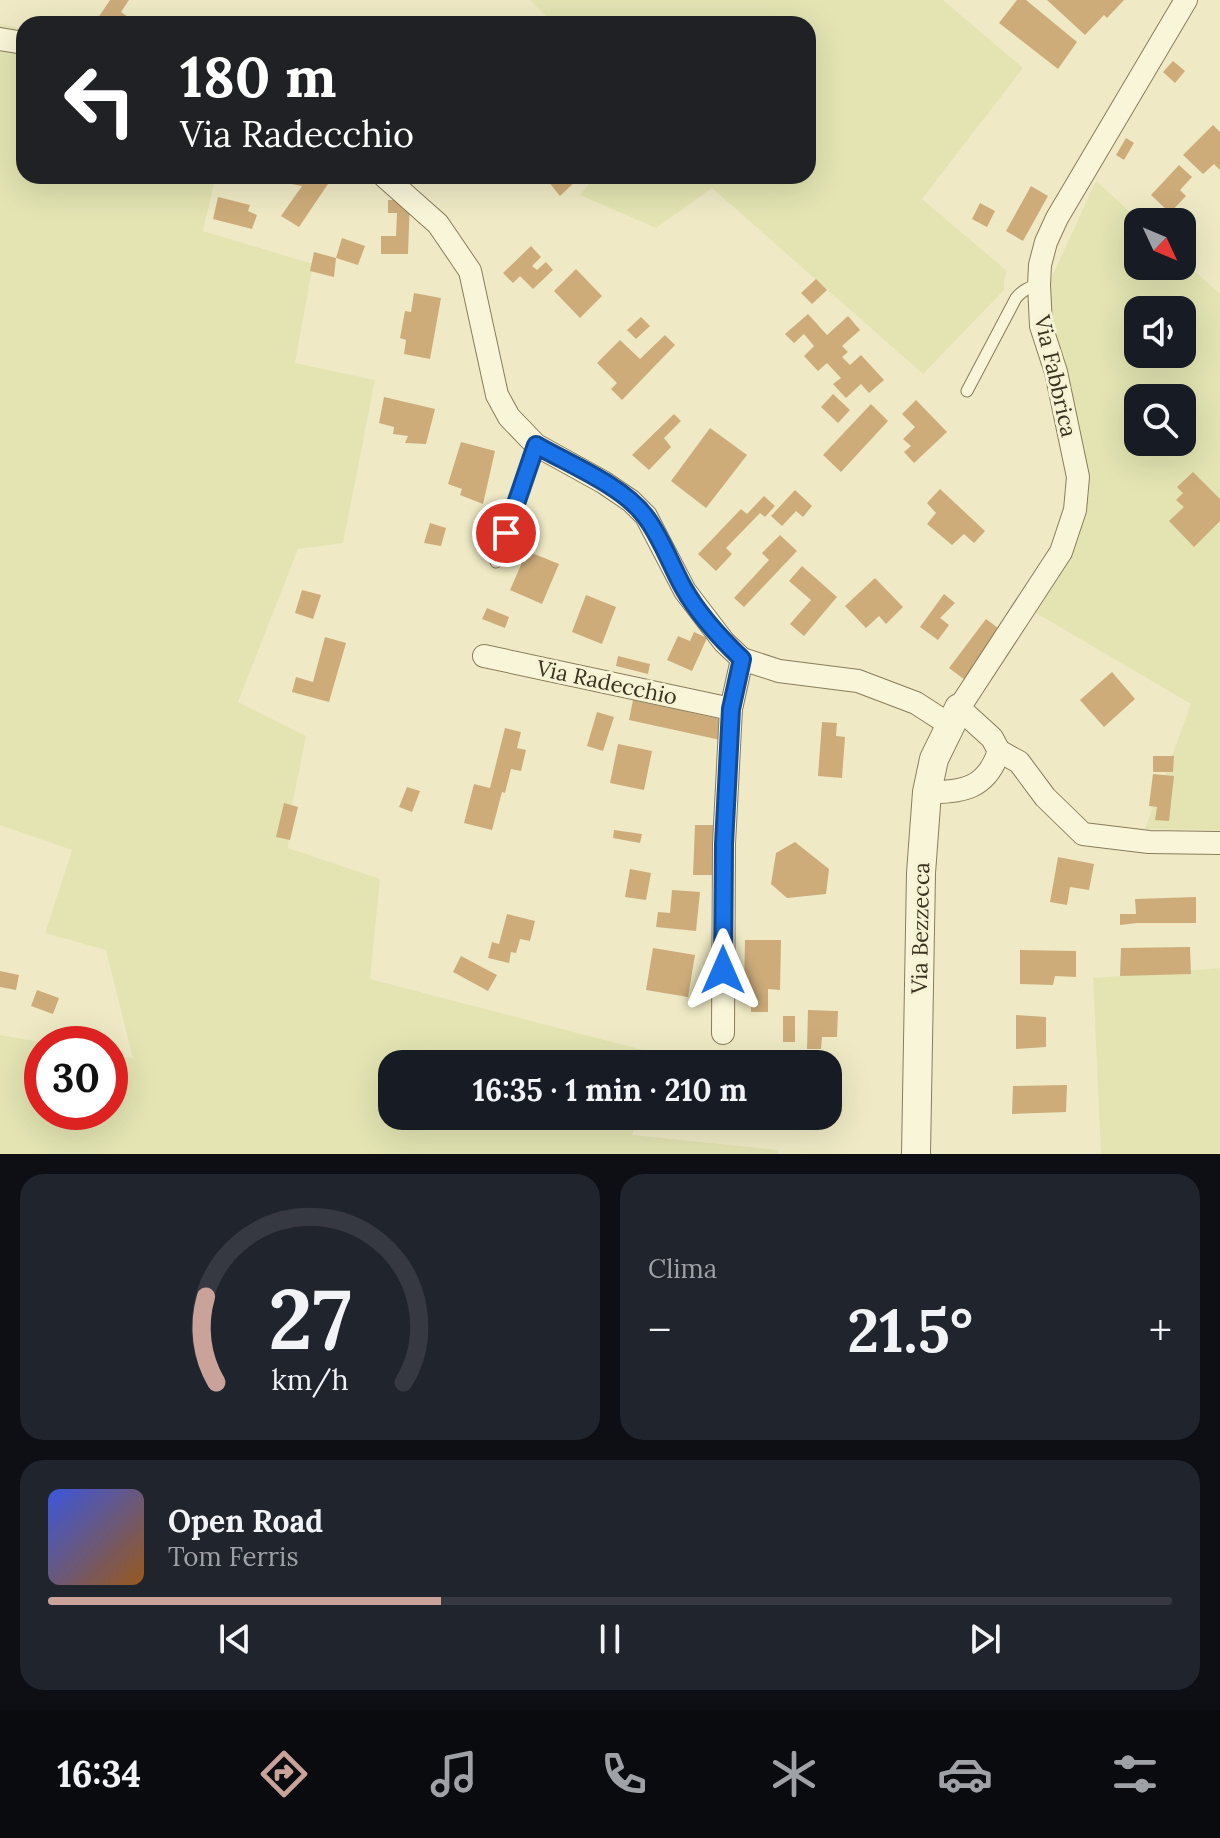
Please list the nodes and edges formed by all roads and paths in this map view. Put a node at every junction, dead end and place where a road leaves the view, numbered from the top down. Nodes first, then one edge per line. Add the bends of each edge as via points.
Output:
1 (1186, 0) edge
2 (393, 184) edge
3 (1039, 285) junction
4 (967, 391) dead end
5 (536, 445) junction
6 (496, 562) dead end
7 (484, 656) dead end
8 (742, 659) junction
9 (731, 709) junction
10 (954, 716) junction
11 (999, 751) junction
12 (927, 792) junction
13 (1220, 843) edge
14 (723, 1033) dead end
15 (916, 1154) edge

1 - 3 street, Via Fabbrica via 1057,218 1046,242
2 - 5 street via 438,224 470,271 497,395 509,417
3 - 4 lane via 1016,298
3 - 10 street, Via Fabbrica via 1041,326 1078,477 1075,510 1061,552
5 - 6 lane
5 - 8 street via 603,482 646,516 685,591
7 - 9 street, Via Radecchio
8 - 9 street
8 - 10 street via 779,671 858,681
9 - 14 street
10 - 11 street via 977,723
10 - 12 street, Via Bezzecca via 934,759
11 - 12 street via 995,765 976,786
11 - 13 street via 1019,762 1083,834
12 - 15 street, Via Bezzecca

